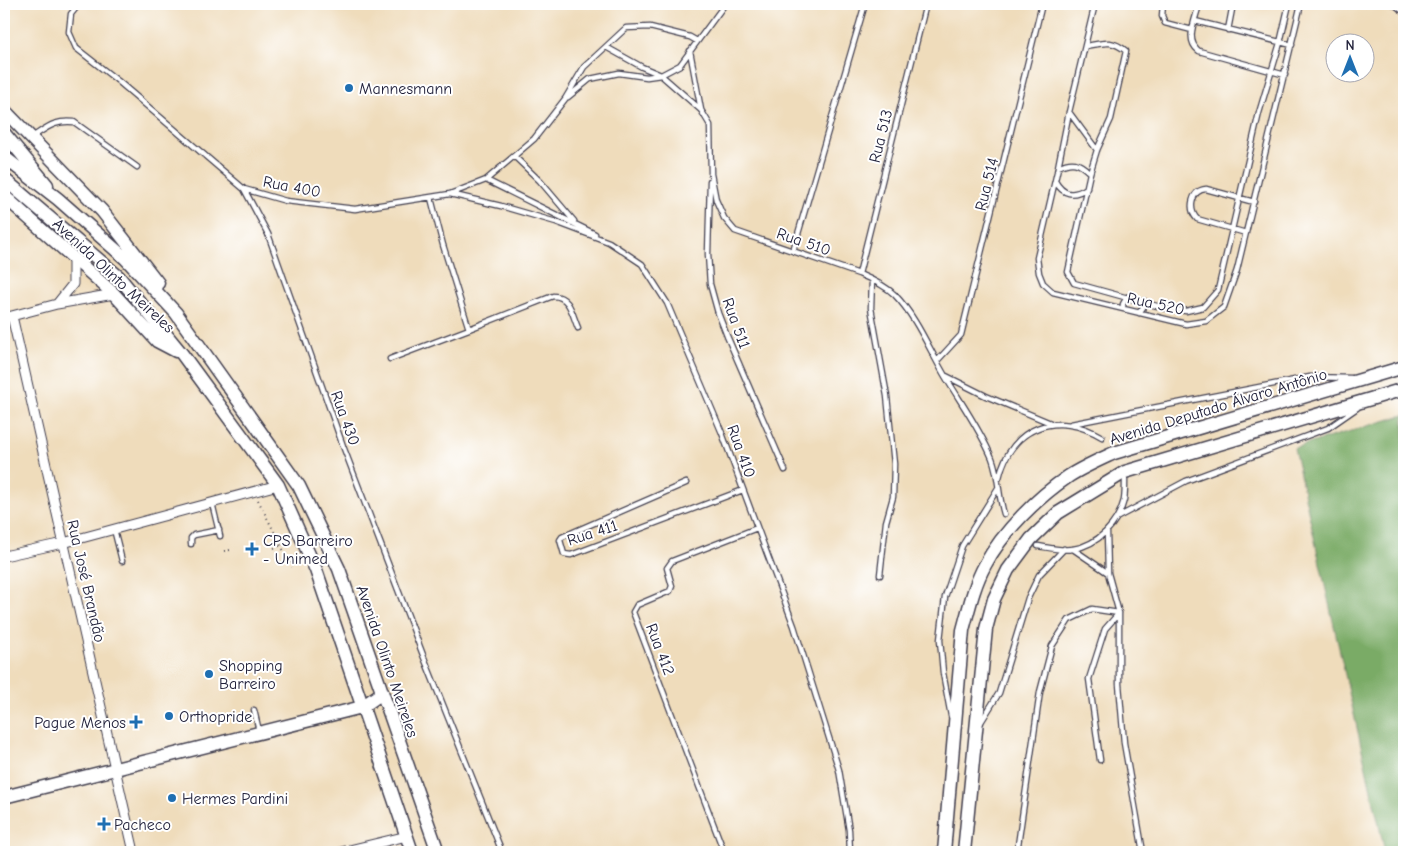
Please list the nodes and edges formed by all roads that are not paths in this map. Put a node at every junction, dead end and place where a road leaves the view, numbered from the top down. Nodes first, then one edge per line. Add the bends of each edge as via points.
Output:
1 (79, 4) edge
2 (725, 4) edge
3 (865, 4) edge
4 (926, 4) edge
5 (1042, 4) edge
6 (1096, 4) edge
7 (1162, 4) edge
8 (1199, 4) edge
9 (1233, 4) edge
10 (1289, 4) edge
11 (1302, 4) edge
12 (1394, 4) edge
13 (1404, 12) edge
14 (1195, 20) junction
15 (1192, 30) junction
16 (1228, 30) junction
17 (697, 41) junction
18 (1280, 43) junction
19 (1292, 45) junction
20 (1086, 46) junction
21 (606, 47) junction
22 (690, 52) junction
23 (1272, 70) junction
24 (1285, 74) junction
25 (661, 75) junction
26 (565, 99) junction
27 (4, 110) edge
28 (701, 110) junction
29 (1069, 112) junction
30 (4, 133) edge
31 (31, 137) junction
32 (1097, 150) junction
33 (4, 157) edge
34 (515, 157) junction
35 (137, 167) dead end
36 (1058, 167) junction
37 (1090, 173) junction
38 (711, 174) junction
39 (4, 179) edge
40 (486, 180) junction
41 (1055, 181) junction
42 (1087, 188) junction
43 (244, 190) junction
44 (450, 194) junction
45 (4, 196) edge
46 (431, 198) junction
47 (1240, 198) junction
48 (58, 199) junction
49 (1254, 202) junction
50 (576, 224) junction
51 (1233, 229) junction
52 (1246, 233) junction
53 (610, 242) junction
54 (793, 251) junction
55 (73, 258) junction
56 (859, 274) junction
57 (872, 280) junction
58 (114, 294) junction
59 (1127, 297) junction
60 (1144, 302) junction
61 (58, 304) junction
62 (1124, 309) junction
63 (176, 313) junction
64 (1139, 314) junction
65 (8, 317) edge
66 (578, 328) dead end
67 (469, 329) junction
68 (182, 354) junction
69 (390, 359) dead end
70 (937, 361) junction
71 (1404, 367) edge
72 (945, 375) junction
73 (1365, 378) junction
74 (1404, 389) edge
75 (1368, 400) junction
76 (1054, 424) junction
77 (1071, 424) junction
78 (1102, 438) dead end
79 (785, 470) dead end
80 (1125, 480) dead end
81 (998, 481) junction
82 (686, 483) dead end
83 (278, 485) junction
84 (999, 487) junction
85 (743, 490) junction
86 (212, 503) junction
87 (1004, 514) dead end
88 (1118, 517) junction
89 (757, 528) junction
90 (114, 529) junction
91 (219, 530) junction
92 (1107, 532) junction
93 (220, 536) dead end
94 (63, 543) junction
95 (191, 544) dead end
96 (1038, 546) dead end
97 (1064, 549) junction
98 (1073, 549) junction
99 (4, 556) edge
100 (122, 561) dead end
101 (1108, 573) junction
102 (880, 575) dead end
103 (1119, 614) junction
104 (382, 693) junction
105 (362, 707) junction
106 (254, 710) dead end
107 (976, 730) junction
108 (259, 732) junction
109 (954, 732) junction
110 (1100, 760) dead end
111 (116, 769) junction
112 (4, 797) edge
113 (407, 836) junction
114 (134, 852) edge
115 (340, 852) edge
116 (412, 852) edge
117 (438, 852) edge
118 (502, 852) edge
119 (724, 852) edge
120 (850, 852) edge
121 (944, 852) edge
122 (964, 852) edge
123 (1017, 852) edge
124 (1143, 852) edge

1 - 43 lane, Rua 400 via 71,14 69,32 76,48
2 - 17 lane
3 - 54 lane
4 - 56 lane, Rua 513
5 - 70 lane, Rua 514 via 961,335
6 - 20 lane, Rua 520
7 - 15 lane via 1165,23
8 - 14 lane
9 - 16 lane
10 - 18 lane, Rua 520
11 - 19 lane, Rua 520
12 - 13 lane
14 - 15 lane
14 - 16 lane
15 - 23 lane via 1191,42 1198,52
16 - 18 lane
17 - 21 lane via 650,27 626,28
17 - 22 lane
18 - 19 lane
18 - 23 lane, Rua 520
19 - 24 lane, Rua 520
20 - 29 lane, Rua 520
20 - 32 lane, Rua 520 via 1116,44 1126,52 1111,119
21 - 25 lane, Rua 510
21 - 26 lane via 584,68
22 - 25 lane via 680,64
22 - 28 lane, Rua 510
23 - 24 lane
23 - 47 lane, Rua 520
24 - 49 lane, Rua 520
25 - 26 lane via 647,77 619,73 590,80
25 - 28 lane, Rua 510
26 - 34 lane, Rua 400 via 534,139
27 - 31 main road, Avenida Olinto Meireles
28 - 38 lane, Rua 510 via 710,125
29 - 32 lane
29 - 36 lane, Rua 520
30 - 48 main road
31 - 35 lane via 52,124 74,122
31 - 63 main road, Avenida Olinto Meireles via 102,211 162,287
32 - 37 lane, Rua 520
33 - 48 main road
34 - 40 lane, Rua 400
34 - 50 lane
36 - 37 lane via 1073,162
36 - 41 lane, Rua 520
37 - 42 lane, Rua 520
38 - 54 lane, Rua 510 via 716,200 724,218 735,231
38 - 79 lane, Rua 511 via 708,228 710,284 727,336
39 - 68 main road, Avenida Olinto Meireles via 119,277
40 - 44 lane, Rua 400
40 - 50 lane
41 - 42 lane via 1062,190 1072,194
41 - 62 lane, Rua 520 via 1037,258 1043,283 1053,292
42 - 59 lane, Rua 520 via 1068,272 1074,283
43 - 46 lane, Rua 400 via 286,201 355,209
43 - 118 lane, Rua 430 via 268,234 343,446
44 - 46 lane, Rua 400
44 - 53 lane, Rua 410 via 556,222
45 - 55 main road, Avenida Olinto Meireles
46 - 67 lane
47 - 49 lane
47 - 51 lane, Rua 520
47 - 51 lane via 1200,190 1196,192 1191,207 1197,219
48 - 63 main road, Avenida Olinto Meireles via 125,258
49 - 52 lane, Rua 520
50 - 53 lane
51 - 52 lane
51 - 60 lane, Rua 520 via 1218,290 1203,307 1186,311
52 - 64 lane, Rua 520 via 1224,307 1206,320 1186,324
53 - 85 lane, Rua 410 via 642,264 667,303
54 - 56 lane, Rua 510
55 - 58 main road, Avenida Olinto Meireles
55 - 61 street via 72,284
56 - 57 lane, Rua 510
57 - 70 lane, Rua 510 via 894,294 919,328
57 - 102 lane via 871,308 887,396 894,464 893,497 886,522
58 - 61 street
58 - 68 main road, Avenida Olinto Meireles via 157,342
59 - 60 lane, Rua 520
59 - 62 lane via 1122,304
60 - 64 lane
61 - 65 street
62 - 64 lane, Rua 520
63 - 104 main road, Avenida Olinto Meireles via 299,486 339,569
65 - 94 street, Rua José Brandão
66 - 67 lane via 567,301 561,296 553,296
67 - 69 lane
68 - 83 main road, Avenida Olinto Meireles
70 - 72 lane, Rua 510
71 - 73 main road, Avenida Deputado Álvaro Antônio
72 - 76 lane
72 - 81 lane, Rua 510 via 984,440
73 - 77 lane via 1310,376
73 - 109 main road, Avenida Deputado Álvaro Antônio via 1114,453 1071,475 1042,497 1012,526 986,564 972,597 963,630
74 - 75 main road
75 - 88 lane via 1328,428 1186,481
75 - 107 main road via 1125,472 1058,513 1031,539 1008,570 994,599 986,629
76 - 77 lane
76 - 81 lane via 1037,428 1010,449
77 - 78 lane
80 - 88 lane via 1124,499
81 - 84 lane, Rua 510
82 - 85 lane, Rua 411 via 562,537 564,554 571,555
83 - 86 street
83 - 105 main road, Avenida Olinto Meireles via 316,570
84 - 87 lane, Rua 510
84 - 109 lane via 962,546 945,597 940,640
85 - 89 lane, Rua 410
86 - 90 street
86 - 91 lane
88 - 92 lane
89 - 119 lane, Rua 412 via 672,561 667,568 672,586 670,591 637,605 634,612
89 - 120 lane, Rua 410 via 794,626 839,770
90 - 94 street
90 - 100 lane
91 - 93 lane
91 - 95 lane via 194,535
92 - 98 lane via 1091,543
92 - 101 lane
94 - 99 street
94 - 111 street, Rua José Brandão
96 - 97 lane
97 - 98 lane
97 - 107 lane via 1039,575 1028,598 999,693
98 - 101 lane
101 - 103 lane
103 - 110 lane via 1105,629 1089,679
103 - 123 lane via 1092,609 1069,620 1052,646 1040,692
103 - 124 lane via 1119,684 1124,743
104 - 105 main road
104 - 117 main road, Avenida Olinto Meireles
105 - 108 main road
105 - 113 main road, Avenida Olinto Meireles
106 - 108 lane
107 - 122 main road
108 - 111 main road
109 - 121 main road, Avenida Deputado Álvaro Antônio
111 - 112 main road
111 - 114 street, Rua José Brandão
113 - 115 street
113 - 116 main road, Avenida Olinto Meireles

